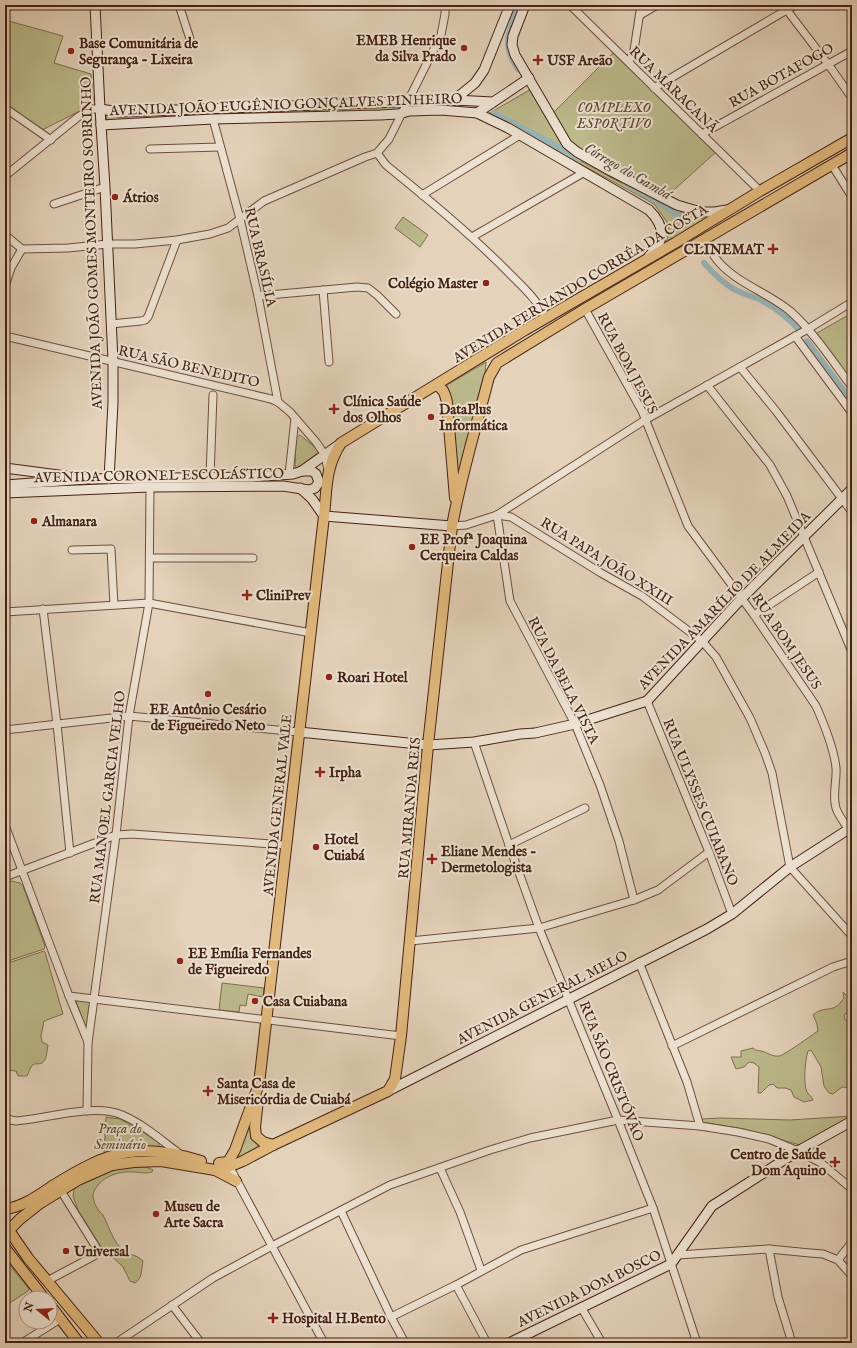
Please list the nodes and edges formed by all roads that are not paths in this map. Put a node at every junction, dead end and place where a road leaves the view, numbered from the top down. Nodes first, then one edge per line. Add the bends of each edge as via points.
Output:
1 (95, 5) edge
2 (179, 5) edge
3 (445, 5) edge
4 (510, 5) edge
5 (526, 5) edge
6 (570, 5) edge
7 (641, 5) edge
8 (657, 5) edge
9 (795, 5) edge
10 (784, 7) edge
11 (640, 15) junction
12 (191, 42) dead end
13 (852, 51) edge
14 (629, 62) junction
15 (828, 64) junction
16 (530, 78) junction
17 (654, 88) junction
18 (852, 98) edge
19 (454, 100) junction
20 (408, 102) junction
21 (493, 102) junction
22 (5, 108) edge
23 (100, 109) junction
24 (402, 113) junction
25 (477, 113) junction
26 (213, 119) junction
27 (101, 125) junction
28 (702, 134) junction
29 (520, 135) junction
30 (852, 138) edge
31 (50, 140) junction
32 (220, 146) junction
33 (150, 149) dead end
34 (377, 153) junction
35 (852, 153) edge
36 (832, 164) junction
37 (583, 173) junction
38 (5, 176) edge
39 (105, 187) junction
40 (760, 191) junction
41 (422, 194) junction
42 (852, 197) edge
43 (54, 204) dead end
44 (731, 210) junction
45 (240, 219) junction
46 (5, 235) edge
47 (472, 237) junction
48 (177, 240) junction
49 (108, 244) junction
50 (22, 249) junction
51 (714, 256) dead end
52 (644, 262) junction
53 (5, 286) edge
54 (322, 290) junction
55 (258, 296) junction
56 (852, 302) edge
57 (585, 309) junction
58 (396, 314) dead end
59 (546, 318) junction
60 (111, 324) junction
61 (808, 329) junction
62 (5, 336) edge
63 (795, 336) junction
64 (113, 361) junction
65 (329, 362) dead end
66 (740, 367) junction
67 (436, 385) junction
68 (707, 385) junction
69 (852, 387) edge
70 (213, 395) dead end
71 (278, 402) junction
72 (852, 413) edge
73 (295, 418) junction
74 (645, 420) junction
75 (341, 443) junction
76 (325, 455) junction
77 (5, 468) edge
78 (302, 471) junction
79 (289, 474) junction
80 (328, 474) junction
81 (210, 477) junction
82 (87, 479) junction
83 (109, 479) junction
84 (5, 484) edge
85 (150, 487) junction
86 (299, 488) junction
87 (852, 489) edge
88 (74, 490) junction
89 (5, 493) edge
90 (843, 499) junction
91 (456, 507) junction
92 (852, 512) edge
93 (497, 515) junction
94 (324, 516) junction
95 (452, 526) junction
96 (804, 536) junction
97 (72, 550) dead end
98 (150, 558) junction
99 (253, 558) dead end
100 (819, 572) junction
101 (742, 598) junction
102 (149, 603) junction
103 (114, 605) junction
104 (42, 609) junction
105 (5, 612) edge
106 (754, 615) junction
107 (311, 633) junction
108 (702, 641) junction
109 (852, 652) edge
110 (647, 701) junction
111 (129, 716) junction
112 (57, 724) junction
113 (574, 724) junction
114 (5, 730) edge
115 (299, 732) junction
116 (474, 742) junction
117 (428, 745) junction
118 (586, 808) dead end
119 (5, 825) edge
120 (850, 828) edge
121 (116, 835) junction
122 (509, 844) junction
123 (286, 845) junction
124 (708, 852) junction
125 (70, 853) junction
126 (790, 867) junction
127 (22, 871) junction
128 (5, 877) edge
129 (634, 900) junction
130 (732, 914) junction
131 (539, 928) junction
132 (852, 936) edge
133 (410, 941) junction
134 (852, 961) edge
135 (639, 962) junction
136 (69, 996) junction
137 (94, 999) junction
138 (570, 1000) junction
139 (267, 1020) junction
140 (401, 1036) junction
141 (88, 1043) junction
142 (672, 1046) junction
143 (396, 1071) junction
144 (414, 1078) junction
145 (259, 1084) junction
146 (388, 1091) junction
147 (87, 1111) junction
148 (5, 1117) edge
149 (618, 1120) junction
150 (852, 1121) edge
151 (700, 1126) junction
152 (159, 1139) junction
153 (273, 1145) junction
154 (798, 1151) junction
155 (183, 1156) junction
156 (162, 1157) junction
157 (222, 1166) junction
158 (440, 1168) junction
159 (236, 1181) junction
160 (852, 1190) edge
161 (61, 1191) junction
162 (653, 1208) junction
163 (5, 1210) edge
164 (340, 1211) junction
165 (6, 1230) edge
166 (852, 1242) edge
167 (272, 1246) junction
168 (5, 1248) edge
169 (769, 1249) junction
170 (678, 1255) junction
171 (838, 1260) junction
172 (671, 1264) junction
173 (481, 1270) junction
174 (852, 1276) edge
175 (47, 1281) junction
176 (456, 1285) junction
177 (38, 1290) edge
178 (172, 1305) junction
179 (581, 1307) junction
180 (58, 1316) edge
181 (391, 1317) junction
182 (60, 1319) junction
183 (22, 1343) edge
184 (79, 1343) edge
185 (99, 1343) edge
186 (116, 1343) edge
187 (201, 1343) edge
188 (324, 1343) edge
189 (405, 1343) edge
190 (487, 1343) edge
191 (509, 1343) edge
192 (602, 1343) edge
193 (697, 1343) edge
194 (792, 1343) edge

1 - 23 street, AVENIDA JOÃO GOMES MONTEIRO SOBRINHO
2 - 12 street
3 - 20 street via 441,35
4 - 19 street via 484,70 475,83
5 - 16 street via 512,45 519,63
6 - 14 street, RUA MARACANÃ
7 - 11 street
8 - 11 street
9 - 10 street
10 - 15 street
10 - 17 street
11 - 14 street via 634,50
13 - 15 street, RUA BOTAFOGO
14 - 17 street, RUA MARACANÃ
15 - 18 street
15 - 28 street, RUA BOTAFOGO
16 - 21 street
16 - 44 street via 571,148 683,208 708,212
17 - 28 street, RUA MARACANÃ
19 - 20 street, AVENIDA JOÃO EUGÊNIO GONÇALVES PINHEIRO
19 - 21 street, AVENIDA JOÃO EUGÊNIO GONÇALVES PINHEIRO
20 - 23 street, AVENIDA JOÃO EUGÊNIO GONÇALVES PINHEIRO via 120,112
20 - 24 street
21 - 25 street
22 - 31 street
23 - 27 street, AVENIDA JOÃO GOMES MONTEIRO SOBRINHO
23 - 31 street via 86,111
24 - 25 street, AVENIDA JOÃO EUGÊNIO GONÇALVES PINHEIRO via 441,110
24 - 26 street, AVENIDA JOÃO EUGÊNIO GONÇALVES PINHEIRO
24 - 34 street via 389,139
25 - 29 street, AVENIDA JOÃO EUGÊNIO GONÇALVES PINHEIRO
26 - 27 street, AVENIDA JOÃO EUGÊNIO GONÇALVES PINHEIRO
26 - 32 street, RUA BRASÍLIA
27 - 39 street, AVENIDA JOÃO GOMES MONTEIRO SOBRINHO
28 - 40 street, RUA MARACANÃ
29 - 37 street, AVENIDA JOÃO EUGÊNIO GONÇALVES PINHEIRO
29 - 41 street
30 - 40 main road, AVENIDA FERNANDO CORRÊA DA COSTA
31 - 38 street
32 - 33 street
32 - 45 street, RUA BRASÍLIA
34 - 41 street via 386,165
34 - 45 street via 264,201
35 - 36 main road, AVENIDA FERNANDO CORRÊA DA COSTA
36 - 42 street
36 - 57 main road, AVENIDA FERNANDO CORRÊA DA COSTA
37 - 47 street
37 - 52 street, AVENIDA JOÃO EUGÊNIO GONÇALVES PINHEIRO via 643,206 656,218 662,232 661,241
39 - 43 street
39 - 49 street, AVENIDA JOÃO GOMES MONTEIRO SOBRINHO
40 - 44 main road, AVENIDA FERNANDO CORRÊA DA COSTA
41 - 47 street
44 - 52 main road, AVENIDA FERNANDO CORRÊA DA COSTA
45 - 48 street via 228,228 210,234
45 - 55 street, RUA BRASÍLIA
46 - 50 street
47 - 59 street via 525,289
48 - 49 street
48 - 60 street via 148,317 141,321
49 - 50 street
49 - 60 street, AVENIDA JOÃO GOMES MONTEIRO SOBRINHO
50 - 53 street via 11,268
51 - 61 street via 725,269 760,293 777,301
52 - 59 main road, AVENIDA FERNANDO CORRÊA DA COSTA
54 - 55 street
54 - 58 street via 368,288
54 - 65 street
55 - 71 street, RUA BRASÍLIA
56 - 61 street
57 - 74 street, RUA BOM JESUS
57 - 91 main road, AVENIDA FERNANDO CORRÊA DA COSTA via 497,363 488,377
59 - 67 main road, AVENIDA FERNANDO CORRÊA DA COSTA
60 - 64 street, AVENIDA JOÃO GOMES MONTEIRO SOBRINHO
61 - 63 street
61 - 69 street
62 - 64 street, RUA SÃO BENEDITO
63 - 66 street
63 - 72 street
64 - 71 street, RUA SÃO BENEDITO
64 - 83 street, AVENIDA JOÃO GOMES MONTEIRO SOBRINHO
66 - 68 street
66 - 90 street
67 - 75 main road, AVENIDA FERNANDO CORRÊA DA COSTA
67 - 91 main road via 445,394 447,402
68 - 74 street
68 - 96 street via 770,465
70 - 81 street
71 - 73 street, RUA SÃO BENEDITO
73 - 76 street, RUA SÃO BENEDITO
73 - 79 street
74 - 93 street
74 - 101 street, RUA BOM JESUS via 688,526
75 - 76 street, AVENIDA FERNANDO CORRÊA DA COSTA
75 - 80 main road, AVENIDA GENERAL VALE
76 - 78 street, AVENIDA CORONEL ESCOLÁSTICO
76 - 80 street
77 - 82 street, AVENIDA CORONEL ESCOLÁSTICO
78 - 79 street, AVENIDA CORONEL ESCOLÁSTICO
78 - 86 street via 314,472 319,482 313,489
79 - 81 street, AVENIDA CORONEL ESCOLÁSTICO
80 - 94 main road, AVENIDA GENERAL VALE
81 - 83 street, AVENIDA CORONEL ESCOLÁSTICO
82 - 83 street, AVENIDA CORONEL ESCOLÁSTICO
82 - 84 street, AVENIDA CORONEL ESCOLÁSTICO
83 - 88 street via 105,484
85 - 86 street, AVENIDA CORONEL ESCOLÁSTICO
85 - 88 street, AVENIDA CORONEL ESCOLÁSTICO
85 - 98 street, RUA MANOEL GARCIA VELHO
86 - 94 street, AVENIDA CORONEL ESCOLÁSTICO via 312,499
87 - 90 street, AVENIDA AMARÍLIO DE ALMEIDA
88 - 89 street, AVENIDA CORONEL ESCOLÁSTICO
90 - 92 street
90 - 96 street, AVENIDA AMARÍLIO DE ALMEIDA
91 - 95 main road, RUA MIRANDA REIS
93 - 95 street via 466,525
93 - 108 street, RUA PAPA JOÃO XXIII via 511,517 642,596
93 - 113 street, RUA DA BELA VISTA via 510,601
94 - 95 street
94 - 107 main road, AVENIDA GENERAL VALE
95 - 117 main road, RUA MIRANDA REIS
96 - 100 street
96 - 101 street, AVENIDA AMARÍLIO DE ALMEIDA
97 - 103 street via 110,549
98 - 99 street
98 - 102 street, RUA MANOEL GARCIA VELHO
100 - 106 street
100 - 109 street
101 - 106 street, RUA BOM JESUS
101 - 108 street, AVENIDA AMARÍLIO DE ALMEIDA
102 - 103 street
102 - 107 street
102 - 111 street, RUA MANOEL GARCIA VELHO
103 - 104 street
104 - 105 street
104 - 112 street
106 - 120 street, RUA BOM JESUS via 816,706 823,721 836,768 836,808
107 - 115 main road, AVENIDA GENERAL VALE
108 - 110 street, AVENIDA AMARÍLIO DE ALMEIDA
108 - 126 street, RUA PAPA JOÃO XXIII via 716,658 750,718 765,754 772,772
110 - 113 street, AVENIDA AMARÍLIO DE ALMEIDA
110 - 124 street, RUA ULYSSES CUIABANO
111 - 112 street
111 - 115 street
111 - 121 street, RUA MANOEL GARCIA VELHO
112 - 114 street
112 - 125 street
113 - 116 street, AVENIDA AMARÍLIO DE ALMEIDA
113 - 129 street, RUA DA BELA VISTA via 619,841
115 - 117 street, AVENIDA AMARÍLIO DE ALMEIDA
115 - 123 main road, AVENIDA GENERAL VALE
116 - 117 street, AVENIDA AMARÍLIO DE ALMEIDA
116 - 122 street, RUA SÃO CRISTÓVÃO
117 - 133 main road, RUA MIRANDA REIS
118 - 122 street
119 - 127 street
120 - 126 street, AVENIDA GENERAL MELO
121 - 123 street
121 - 125 street
121 - 137 street, RUA MANOEL GARCIA VELHO
122 - 131 street, RUA SÃO CRISTÓVÃO
123 - 139 main road, AVENIDA GENERAL VALE
124 - 129 street via 658,890
124 - 130 street, RUA ULYSSES CUIABANO
125 - 127 street
126 - 130 street, AVENIDA GENERAL MELO
126 - 132 street
127 - 128 street
127 - 136 street
129 - 131 street
130 - 135 street, AVENIDA GENERAL MELO
131 - 133 street
131 - 138 street, RUA SÃO CRISTÓVÃO
133 - 140 main road, RUA MIRANDA REIS
134 - 142 street via 833,967
135 - 138 street, AVENIDA GENERAL MELO
135 - 142 street
136 - 137 street
136 - 141 street
137 - 139 street
137 - 141 street, RUA MANOEL GARCIA VELHO
138 - 144 street, AVENIDA GENERAL MELO
138 - 149 street, RUA SÃO CRISTÓVÃO
139 - 140 street
139 - 145 main road, AVENIDA GENERAL VALE
140 - 143 main road, RUA MIRANDA REIS
141 - 147 street, RUA MANOEL GARCIA VELHO
142 - 151 street via 687,1082
143 - 144 street via 403,1076
143 - 146 main road, RUA MIRANDA REIS via 395,1079
144 - 146 street, AVENIDA GENERAL MELO
145 - 153 main road via 256,1136 263,1142
145 - 157 main road, AVENIDA GENERAL VALE via 235,1150 228,1162
146 - 153 main road, AVENIDA GENERAL MELO
147 - 148 street via 16,1121
147 - 152 street via 120,1114
149 - 151 street
149 - 158 street via 530,1138
149 - 162 street, RUA SÃO CRISTÓVÃO
150 - 154 street, AVENIDA DOM BOSCO
151 - 154 street via 770,1139
152 - 155 street
152 - 156 street via 162,1143
153 - 157 main road, AVENIDA GENERAL MELO
154 - 160 street via 821,1163
154 - 170 street, AVENIDA DOM BOSCO via 712,1206
155 - 156 main road
155 - 157 main road
156 - 157 main road
156 - 161 main road via 112,1166 78,1180
156 - 163 main road via 135,1151 109,1156 79,1170 20,1206
157 - 159 main road
157 - 159 street
158 - 164 street via 390,1185
158 - 173 street via 460,1212
159 - 167 street
161 - 165 main road via 39,1204
161 - 175 street via 97,1251 94,1256
162 - 172 street, RUA SÃO CRISTÓVÃO
162 - 173 street via 520,1250
164 - 167 street
164 - 181 street
165 - 175 main road
166 - 171 street
167 - 178 street via 213,1278
167 - 188 street
168 - 177 main road
169 - 170 street, AVENIDA DOM BOSCO
169 - 171 street, AVENIDA DOM BOSCO via 816,1254
169 - 194 street via 778,1296
170 - 172 street, AVENIDA DOM BOSCO
171 - 174 street
172 - 179 street, AVENIDA DOM BOSCO
172 - 193 street, RUA SÃO CRISTÓVÃO
173 - 176 street
175 - 185 main road
176 - 181 street
176 - 190 street
178 - 186 street
178 - 187 street
179 - 191 street, AVENIDA DOM BOSCO
179 - 192 street
180 - 182 main road
181 - 189 street
182 - 183 street
182 - 184 main road

